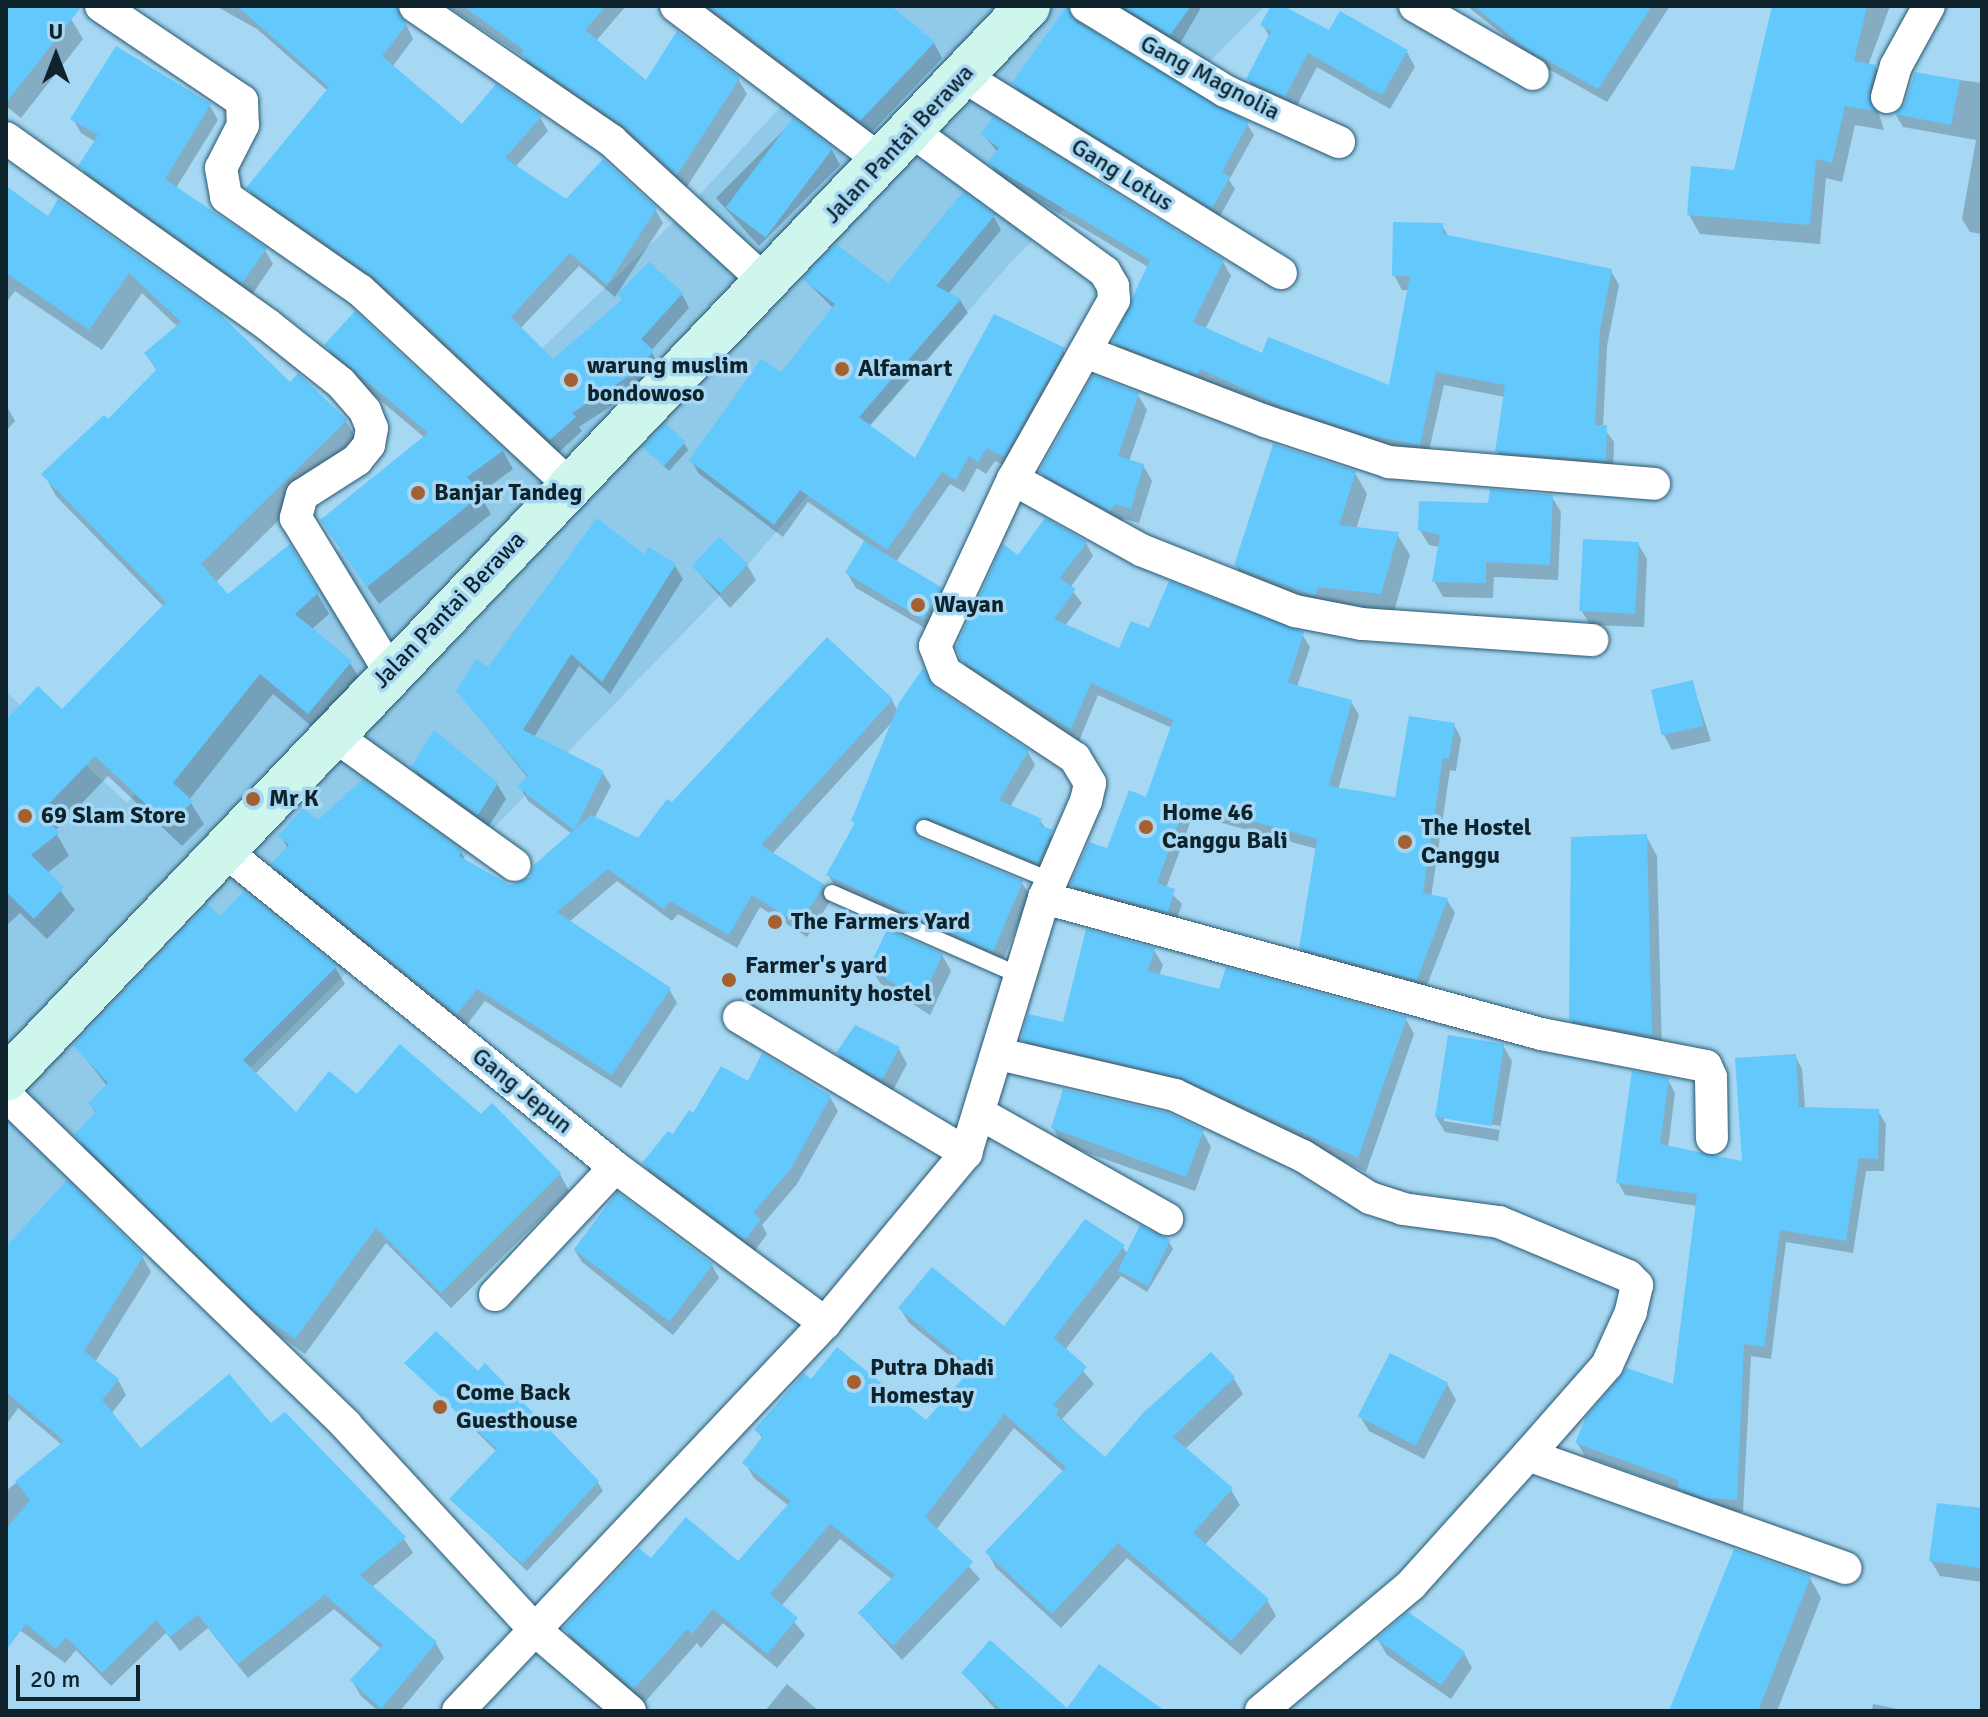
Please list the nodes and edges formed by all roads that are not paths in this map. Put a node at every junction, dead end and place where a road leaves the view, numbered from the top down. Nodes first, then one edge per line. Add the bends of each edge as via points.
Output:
1 (101, 6) edge
2 (415, 6) edge
3 (676, 6) edge
4 (1028, 6) edge
5 (1086, 6) edge
6 (1415, 6) edge
7 (1929, 6) edge
8 (1533, 74) dead end
9 (963, 76) junction
10 (1887, 97) dead end
11 (6, 138) edge
12 (1339, 142) dead end
13 (898, 148) junction
14 (1281, 273) dead end
15 (767, 283) junction
16 (1088, 353) junction
17 (1013, 479) junction
18 (569, 484) junction
19 (1654, 484) dead end
20 (1592, 640) dead end
21 (390, 672) junction
22 (331, 733) junction
23 (924, 828) dead end
24 (225, 851) junction
25 (515, 865) dead end
26 (1048, 890) junction
27 (832, 893) dead end
28 (1021, 976) junction
29 (739, 1017) dead end
30 (999, 1054) junction
31 (10, 1070) edge
32 (979, 1113) junction
33 (1712, 1138) dead end
34 (966, 1153) junction
35 (615, 1167) junction
36 (1167, 1219) dead end
37 (495, 1295) dead end
38 (825, 1323) junction
39 (1528, 1455) junction
40 (1845, 1568) dead end
41 (535, 1630) junction
42 (458, 1711) edge
43 (630, 1711) edge
44 (1261, 1711) edge

1 - 18 street via 242,101 243,125 221,168 226,197 360,290
2 - 15 street via 612,141
3 - 13 street
4 - 9 street, Jalan Pantai Berawa
5 - 12 street, Gang Magnolia via 1213,84
6 - 8 street
7 - 10 street via 1896,66
9 - 13 street, Jalan Pantai Berawa
9 - 14 street, Gang Lotus
11 - 21 street via 268,325 341,383 365,411 372,428 369,445 357,460 302,495 296,518
13 - 15 street, Jalan Pantai Berawa
13 - 16 street via 1105,272 1114,300
15 - 18 street, Jalan Pantai Berawa
16 - 17 street
16 - 19 street via 1252,417 1389,462
17 - 20 street via 1141,550 1295,611 1362,624
17 - 26 street via 938,635 936,660 945,672 1086,769 1086,801
18 - 21 street, Jalan Pantai Berawa
21 - 22 street, Jalan Pantai Berawa
22 - 24 street, Jalan Pantai Berawa
22 - 25 street
23 - 26 lane
24 - 31 street, Jalan Pantai Berawa
24 - 35 street, Gang Jepun
26 - 28 street
26 - 33 street via 1541,1034 1706,1066 1711,1077
27 - 28 lane
28 - 30 street
29 - 34 street
30 - 32 street
30 - 39 street via 1175,1095 1303,1156 1370,1198 1403,1209 1499,1222 1628,1276 1637,1285 1637,1295 1607,1365
31 - 41 street
32 - 34 street
32 - 36 street
34 - 38 street
35 - 37 street
35 - 38 street, Gang Jepun
38 - 41 street
39 - 40 street
39 - 44 street via 1411,1585
41 - 42 street
41 - 43 street

